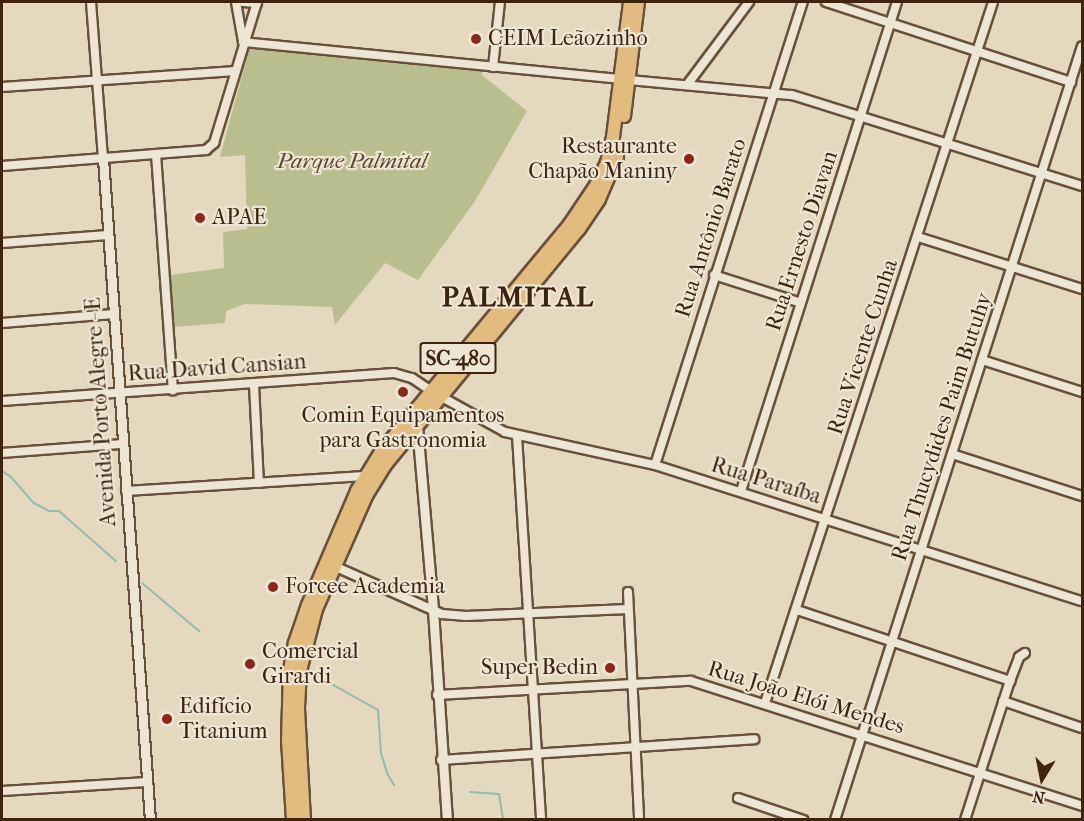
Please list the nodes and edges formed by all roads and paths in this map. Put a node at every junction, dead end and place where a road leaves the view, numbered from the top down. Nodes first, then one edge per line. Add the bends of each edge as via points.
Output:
1 (91, 2) edge
2 (236, 2) edge
3 (242, 2) edge
4 (257, 2) edge
5 (500, 2) edge
6 (630, 2) edge
7 (638, 2) edge
8 (749, 2) edge
9 (803, 2) edge
10 (826, 2) edge
11 (897, 2) edge
12 (993, 2) edge
13 (891, 22) junction
14 (243, 42) junction
15 (1083, 46) edge
16 (977, 50) junction
17 (493, 67) junction
18 (235, 71) junction
19 (625, 79) junction
20 (97, 81) junction
21 (1071, 82) junction
22 (687, 86) junction
23 (2, 87) edge
24 (772, 94) junction
25 (861, 116) junction
26 (948, 143) junction
27 (156, 154) junction
28 (103, 158) junction
29 (2, 166) edge
30 (1042, 173) junction
31 (1083, 186) edge
32 (108, 236) junction
33 (918, 237) junction
34 (2, 243) edge
35 (1012, 267) junction
36 (714, 275) junction
37 (1083, 289) edge
38 (801, 303) junction
39 (114, 314) junction
40 (2, 322) edge
41 (982, 360) junction
42 (254, 385) junction
43 (173, 390) junction
44 (1083, 392) edge
45 (119, 394) junction
46 (435, 394) junction
47 (2, 402) edge
48 (413, 422) junction
49 (517, 436) junction
50 (123, 444) junction
51 (2, 453) edge
52 (952, 454) junction
53 (654, 465) junction
54 (365, 476) junction
55 (259, 483) junction
56 (126, 491) junction
57 (741, 491) junction
58 (1083, 496) edge
59 (826, 519) junction
60 (922, 549) junction
61 (330, 565) junction
62 (628, 592) dead end
63 (1083, 601) edge
64 (628, 609) junction
65 (433, 610) junction
66 (797, 610) junction
67 (528, 612) junction
68 (892, 642) junction
69 (1025, 653) dead end
70 (1010, 681) junction
71 (631, 683) junction
72 (533, 688) junction
73 (438, 695) junction
74 (1003, 701) junction
75 (765, 703) junction
76 (1083, 728) edge
77 (862, 734) junction
78 (754, 739) dead end
79 (634, 747) junction
80 (537, 754) junction
81 (441, 760) junction
82 (981, 772) junction
83 (147, 782) junction
84 (2, 791) edge
85 (738, 798) dead end
86 (1083, 806) edge
87 (150, 819) edge
88 (293, 819) edge
89 (304, 819) edge
90 (447, 819) edge
91 (541, 819) edge
92 (639, 819) edge
93 (803, 819) edge
94 (835, 819) edge
95 (965, 819) edge

1 - 20 street, Avenida Porto Alegre - E
2 - 14 street
3 - 4 street
3 - 14 street
4 - 14 street
5 - 17 street
6 - 19 main road, SC-480
7 - 19 main road, SC-480
8 - 22 street
9 - 24 street, Rua Antônio Barato
10 - 13 street
11 - 13 street, Rua Ernesto Diavan
12 - 16 street, Rua Vicente Cunha
13 - 16 street
13 - 25 street, Rua Ernesto Diavan
14 - 17 street
14 - 18 street
15 - 21 street, Rua Thucydides Paim Butuhy
16 - 21 street
16 - 26 street, Rua Vicente Cunha
17 - 19 street
18 - 20 street
18 - 27 street via 214,143 206,150
19 - 22 street
19 - 46 main road, SC-480 via 611,149 591,195
20 - 23 street
20 - 28 street, Avenida Porto Alegre - E
21 - 30 street, Rua Thucydides Paim Butuhy
22 - 24 street
24 - 25 street via 792,95
24 - 36 street, Rua Antônio Barato
25 - 26 street
25 - 38 street, Rua Ernesto Diavan
26 - 30 street
26 - 33 street, Rua Vicente Cunha
27 - 28 street
27 - 43 street
28 - 29 street
28 - 32 street, Avenida Porto Alegre - E
30 - 31 street
30 - 35 street, Rua Thucydides Paim Butuhy
32 - 34 street
32 - 39 street, Avenida Porto Alegre - E
33 - 35 street
33 - 59 street, Rua Vicente Cunha
35 - 37 street
35 - 41 street, Rua Thucydides Paim Butuhy
36 - 38 street
36 - 53 street, Rua Antônio Barato
38 - 57 street, Rua Ernesto Diavan
39 - 40 street
39 - 45 street, Avenida Porto Alegre - E
41 - 44 street
41 - 52 street, Rua Thucydides Paim Butuhy
42 - 43 street, Rua David Cansian
42 - 46 street, Rua David Cansian via 394,373 412,378
42 - 55 street
43 - 45 street, Rua David Cansian
45 - 47 street, Rua David Cansian
45 - 50 street, Avenida Porto Alegre - E
46 - 48 main road, SC-480
46 - 49 street, Rua Paraíba
48 - 54 main road, SC-480
48 - 61 main road, SC-480 via 373,483
48 - 65 street
49 - 53 street, Rua Paraíba
49 - 67 street
50 - 51 street
50 - 56 street, Avenida Porto Alegre - E
52 - 58 street
52 - 60 street, Rua Thucydides Paim Butuhy
53 - 57 street, Rua Paraíba
54 - 55 street
54 - 61 main road, SC-480
55 - 56 street
56 - 83 street, Avenida Porto Alegre - E
57 - 59 street, Rua Paraíba
59 - 60 street, Rua Paraíba
59 - 66 street, Rua Vicente Cunha
60 - 63 street, Rua Paraíba
60 - 68 street, Rua Thucydides Paim Butuhy
61 - 65 street
61 - 88 main road, SC-480 via 295,643 290,670 288,741
61 - 89 main road, SC-480 via 300,671 298,718
62 - 64 street
64 - 67 street
64 - 71 street
65 - 67 street via 466,616
65 - 73 street
66 - 68 street
66 - 75 street, Rua Vicente Cunha
67 - 72 street
68 - 70 street
68 - 77 street, Rua Thucydides Paim Butuhy
69 - 70 street via 1019,657
70 - 74 street
71 - 72 street, Rua João Elói Mendes
71 - 75 street, Rua João Elói Mendes via 691,681
71 - 79 street
72 - 73 street, Rua João Elói Mendes
72 - 80 street
73 - 81 street
74 - 76 street
74 - 82 street
75 - 77 street, Rua João Elói Mendes
77 - 82 street, Rua João Elói Mendes
77 - 94 street, Rua Thucydides Paim Butuhy
78 - 79 street
79 - 80 street
79 - 92 street
80 - 81 street
80 - 91 street
81 - 90 street
82 - 86 street, Rua João Elói Mendes
82 - 95 street
83 - 84 street
83 - 87 street, Avenida Porto Alegre - E
85 - 93 street

